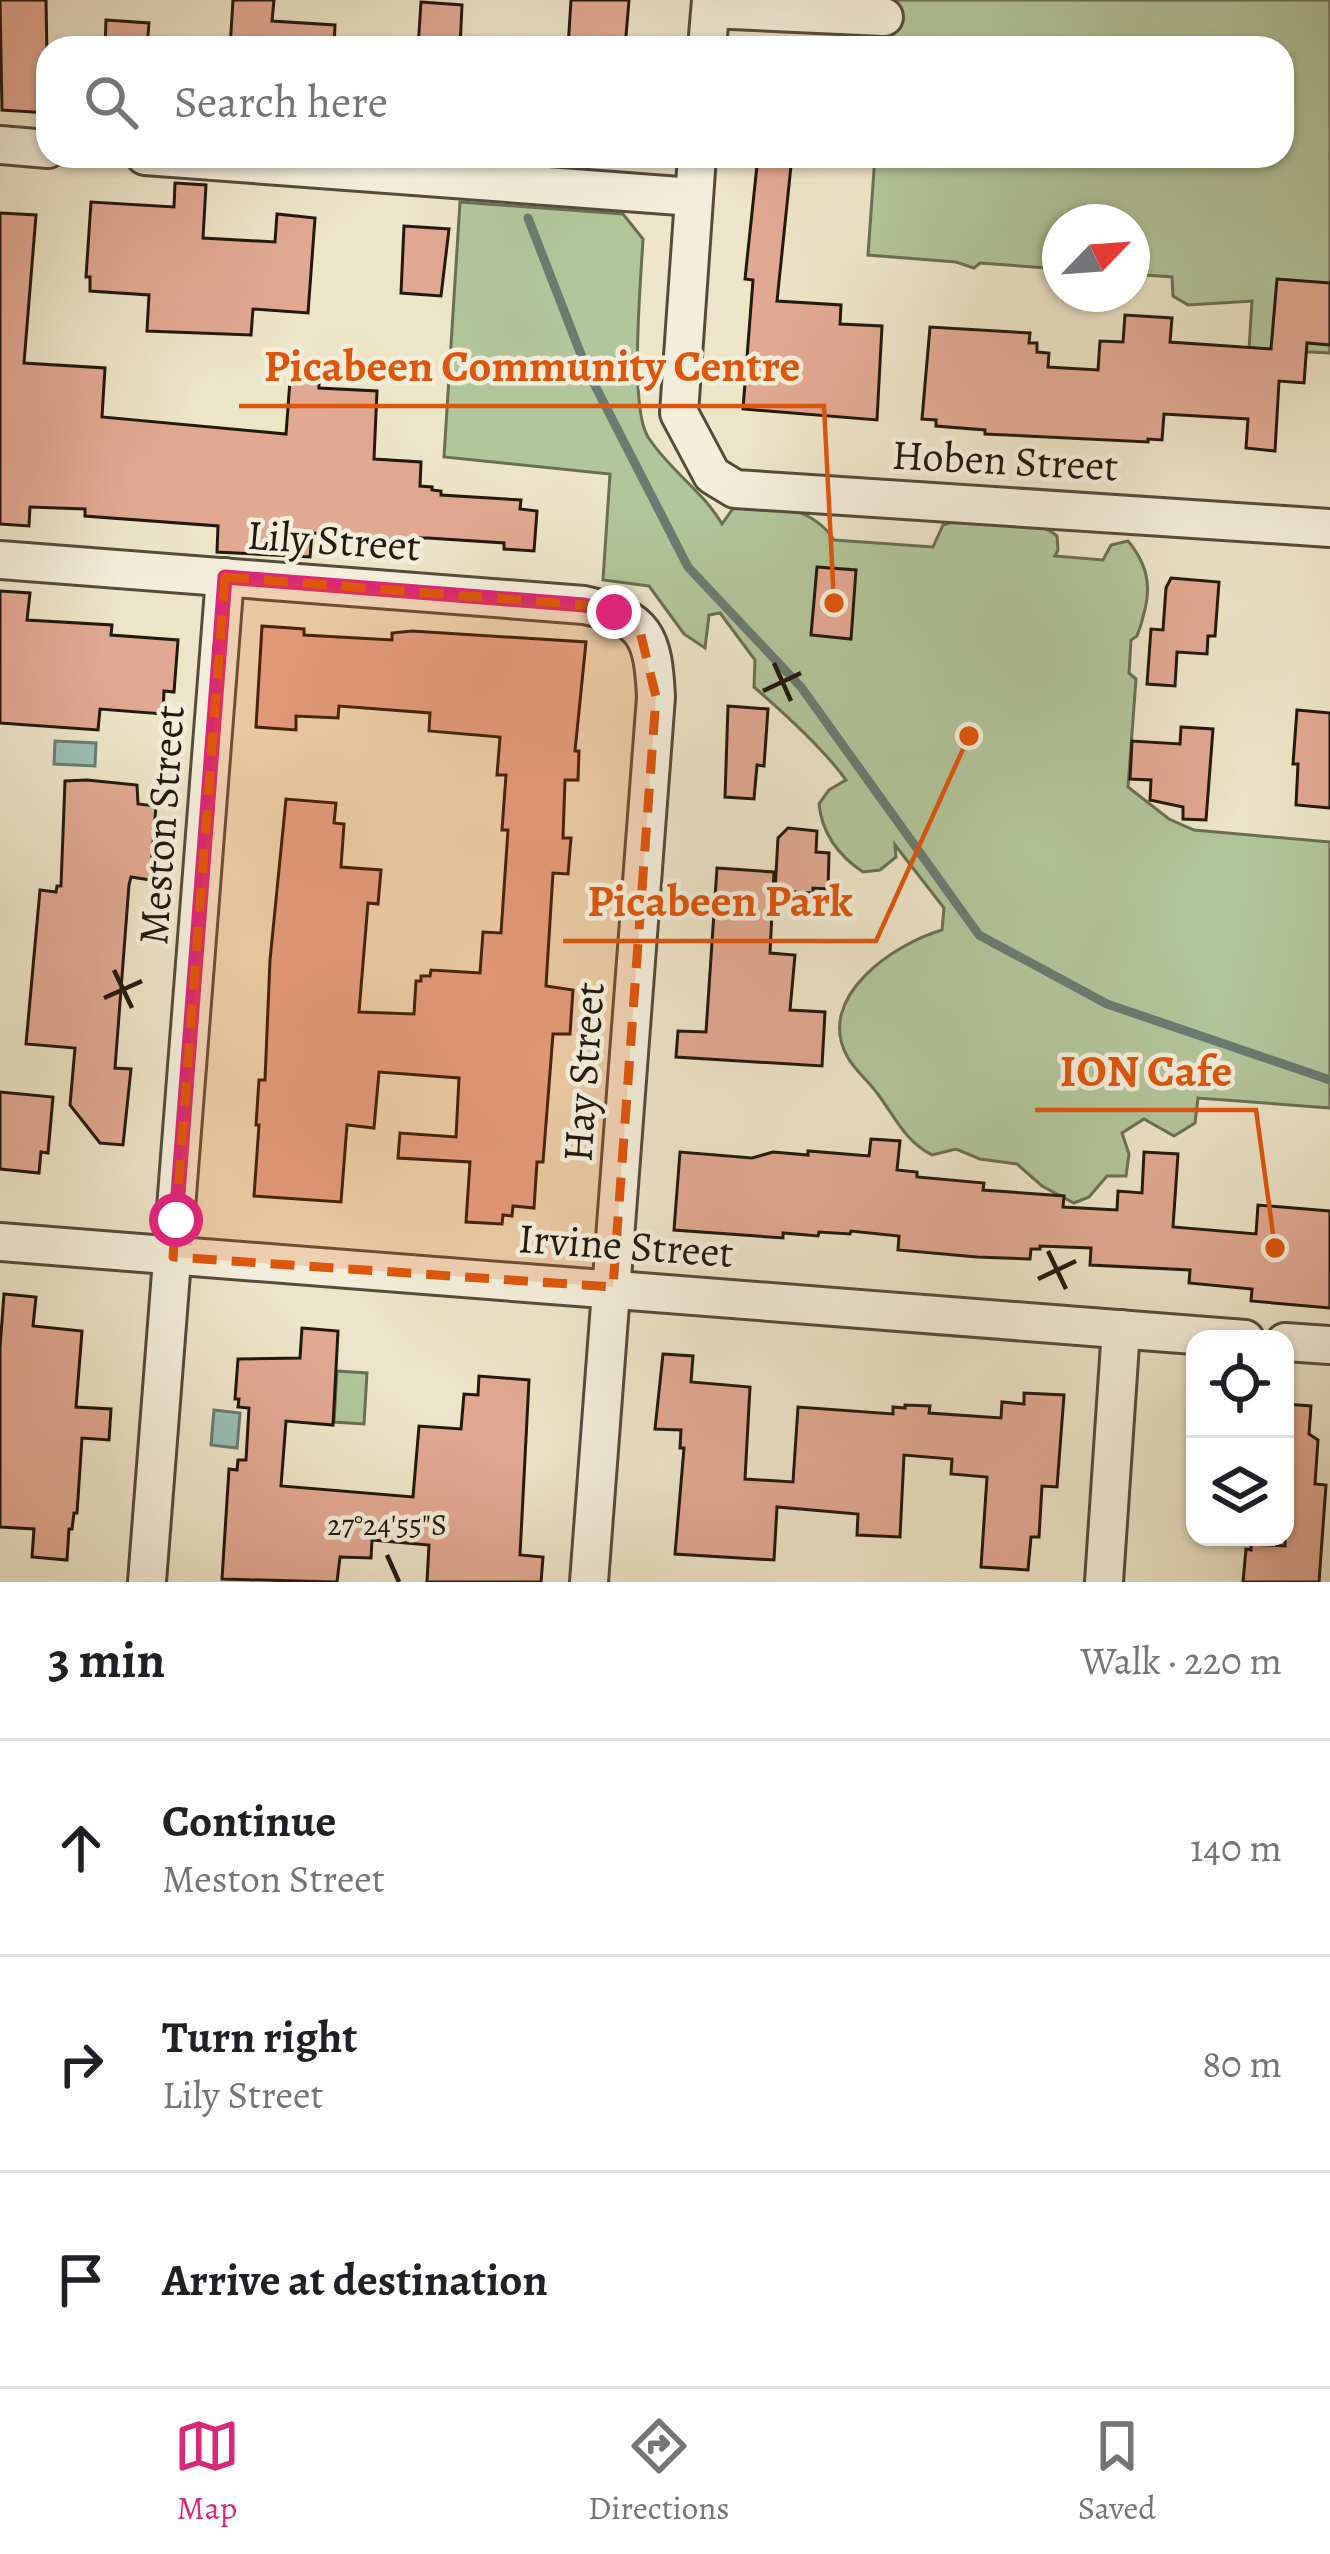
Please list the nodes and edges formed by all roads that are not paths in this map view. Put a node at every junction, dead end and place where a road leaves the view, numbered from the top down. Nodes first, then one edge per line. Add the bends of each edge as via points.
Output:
1 (711, 4) edge
2 (884, 17) dead end
3 (708, 36) edge
4 (0, 145) edge
5 (36, 148) edge
6 (305, 168) edge
7 (696, 168) edge
8 (693, 197) junction
9 (1330, 528) edge
10 (0, 560) edge
11 (225, 577) junction
12 (648, 641) joint
13 (0, 1242) edge
14 (173, 1257) junction
15 (613, 1287) junction
16 (1121, 1329) junction
17 (1186, 1334) edge
18 (1294, 1343) edge
19 (1330, 1345) edge
20 (147, 1582) edge
21 (589, 1582) edge
22 (1104, 1582) edge

1 - 2 street
1 - 3 street
4 - 5 street
6 - 8 street
7 - 8 street
8 - 9 street, Hoben Street via 679,413 712,475 735,489
10 - 11 street, Lily Street
11 - 12 street, Lily Street via 584,605 638,623
11 - 14 street, Meston Street
12 - 15 street, Hay Street via 656,697
13 - 14 street, Irvine Street
14 - 15 street, Irvine Street
14 - 20 street, Meston Street
15 - 16 street, Irvine Street
15 - 21 street, Hay Street
16 - 17 street, Irvine Street
16 - 22 street
18 - 19 street

